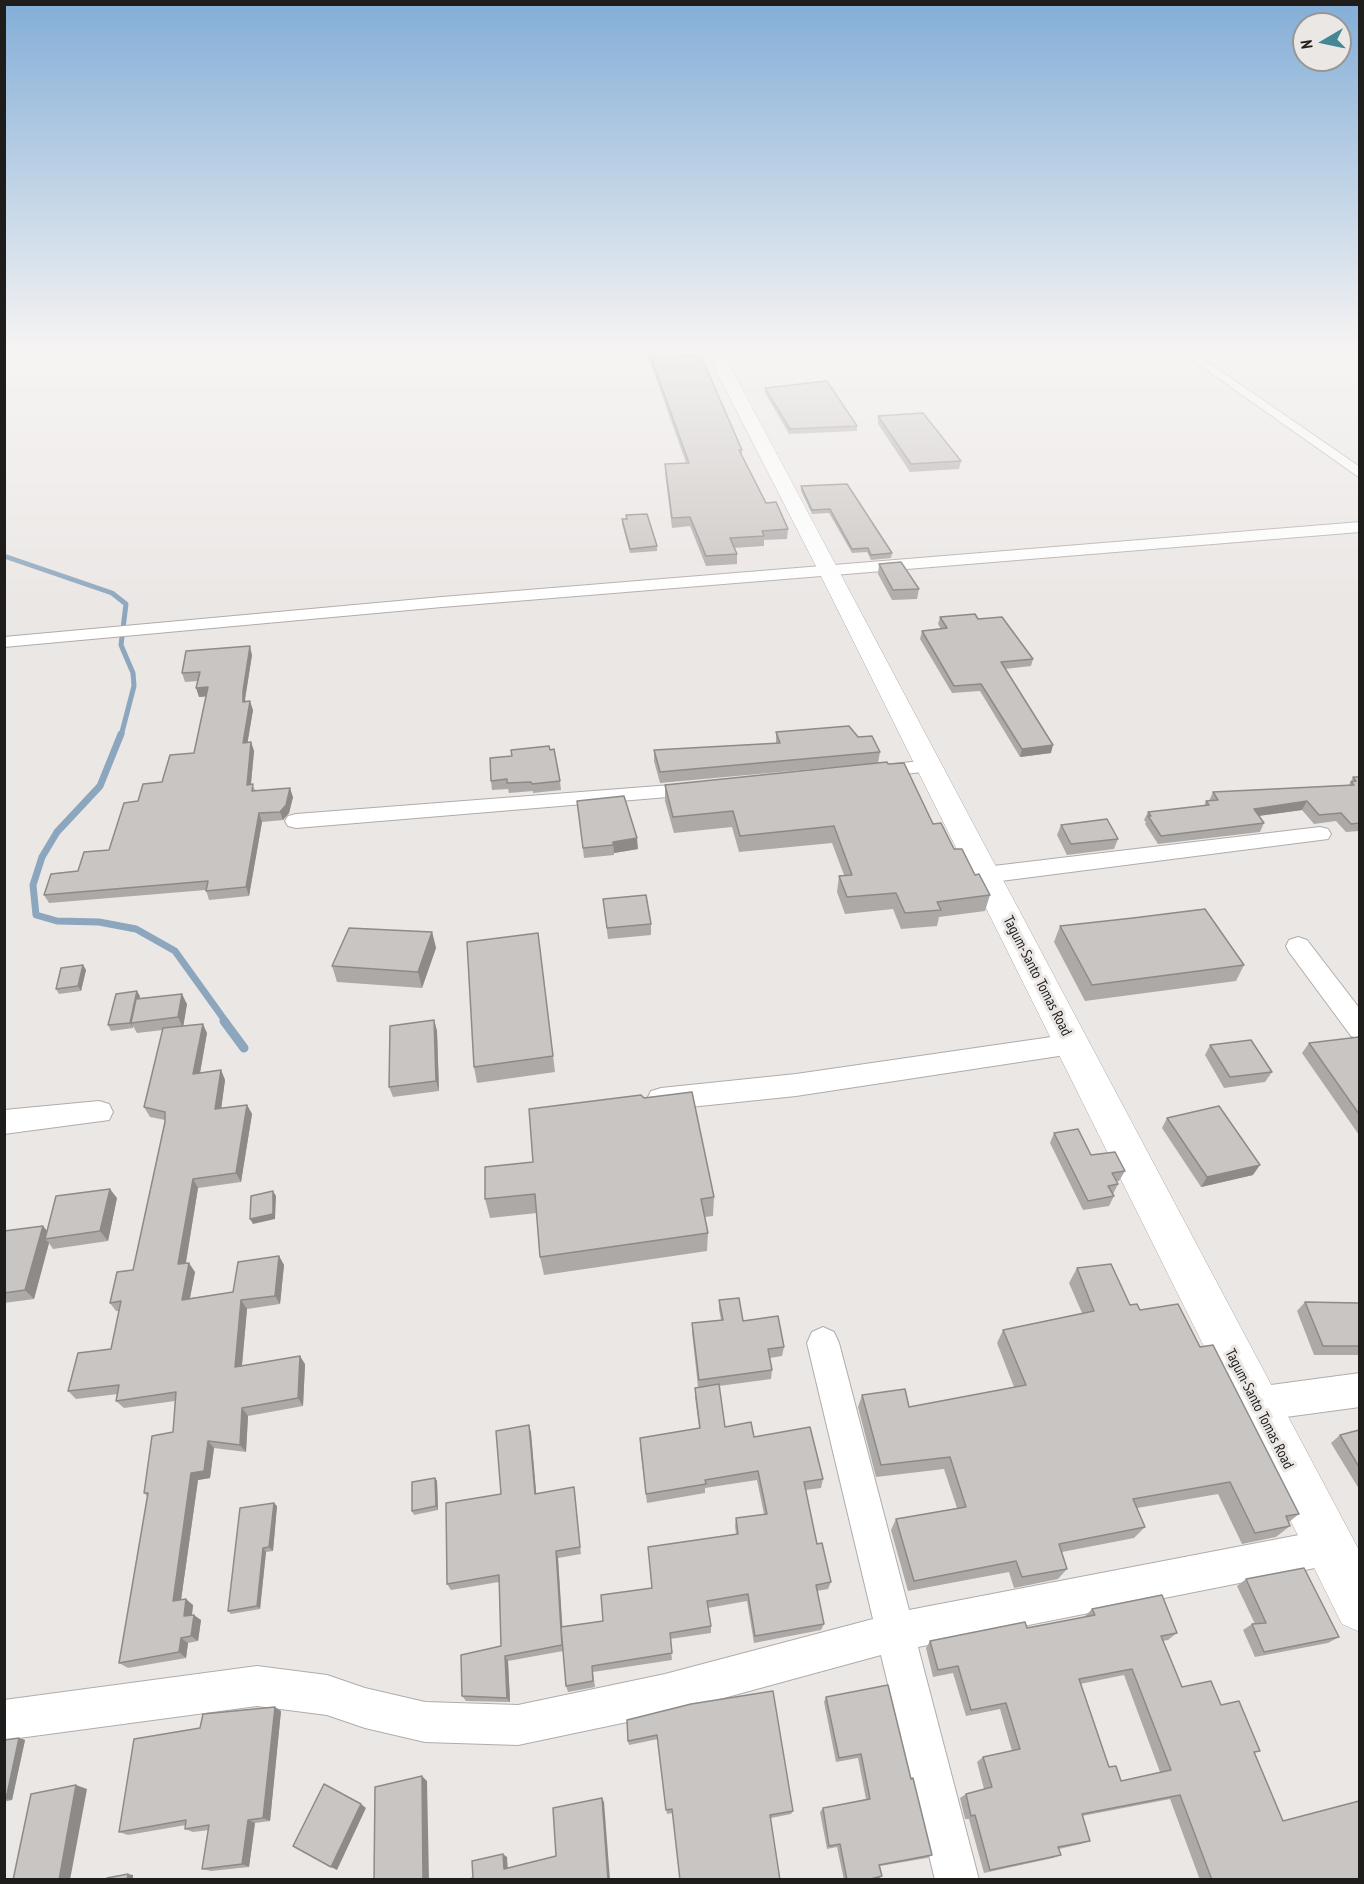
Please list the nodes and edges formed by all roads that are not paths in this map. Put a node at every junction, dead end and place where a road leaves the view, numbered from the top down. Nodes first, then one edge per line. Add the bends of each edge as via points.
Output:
1 (759, 437) edge
2 (1306, 437) edge
3 (1359, 474) edge
4 (1359, 527) edge
5 (830, 572) junction
6 (4, 642) edge
7 (930, 766) junction
8 (851, 774) edge
9 (714, 788) edge
10 (296, 821) dead end
11 (1320, 834) dead end
12 (985, 875) junction
13 (1298, 946) dead end
14 (1359, 1029) edge
15 (1072, 1044) junction
16 (642, 1101) edge
17 (99, 1112) dead end
18 (4, 1122) edge
19 (824, 1343) dead end
20 (1359, 1390) edge
21 (1256, 1404) junction
22 (1329, 1547) junction
23 (1359, 1606) edge
24 (897, 1632) junction
25 (4, 1720) edge
26 (957, 1880) edge

1 - 5 main road, Tagum-Santo Tomas Road
2 - 3 street
4 - 5 street
5 - 6 street
5 - 7 main road, Tagum-Santo Tomas Road
7 - 8 street
7 - 12 main road, Tagum-Santo Tomas Road
9 - 10 street
11 - 12 street
12 - 15 main road, Tagum-Santo Tomas Road
13 - 14 street
15 - 16 street via 795,1084
15 - 21 main road, Tagum-Santo Tomas Road
17 - 18 street
19 - 24 street
20 - 21 street
21 - 22 main road, Tagum-Santo Tomas Road
22 - 23 main road, Tagum-Santo Tomas Road
22 - 24 street
24 - 25 street via 665,1694 518,1725 425,1722 327,1695 257,1686
24 - 26 street

